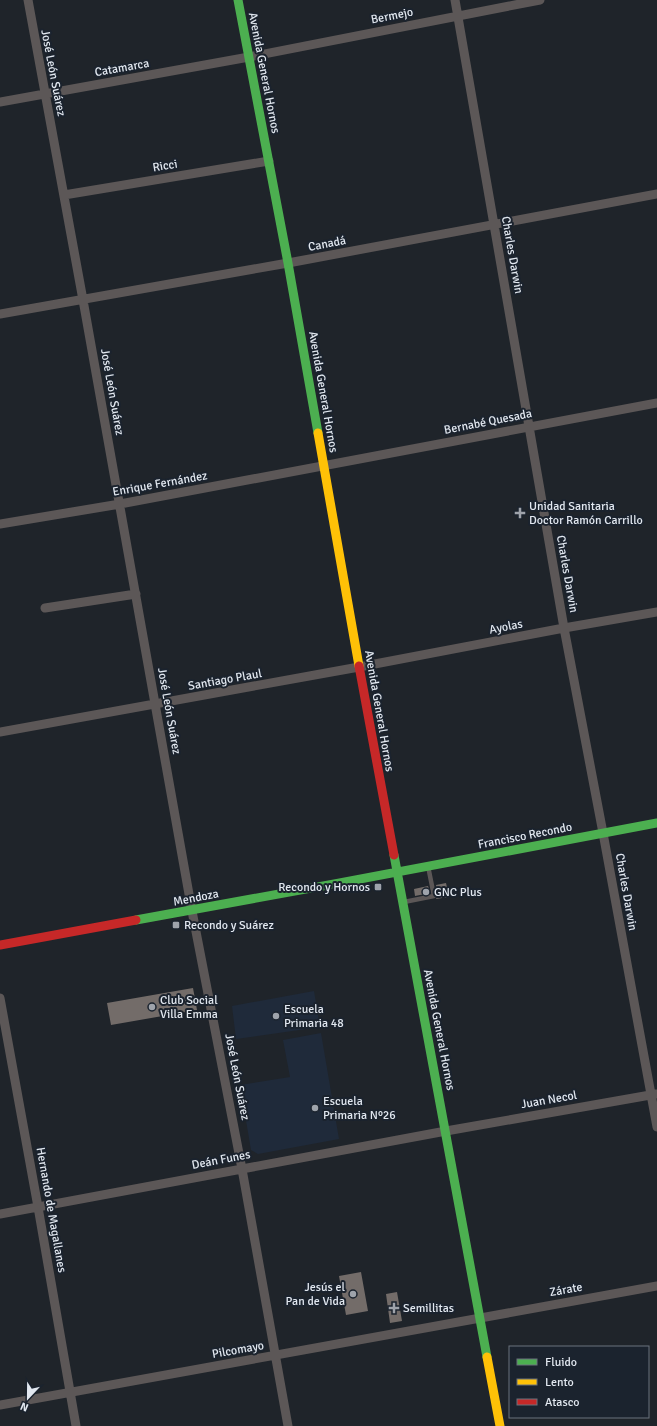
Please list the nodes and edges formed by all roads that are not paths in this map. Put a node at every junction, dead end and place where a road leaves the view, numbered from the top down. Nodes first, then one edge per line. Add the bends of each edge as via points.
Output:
1 (28, 0) edge
2 (238, 0) edge
3 (455, 0) edge
4 (540, 0) edge
5 (458, 15) junction
6 (249, 57) junction
7 (45, 94) junction
8 (0, 102) edge
9 (269, 161) junction
10 (657, 194) edge
11 (64, 195) junction
12 (494, 225) junction
13 (288, 263) junction
14 (83, 300) junction
15 (0, 314) edge
16 (657, 403) edge
17 (530, 426) junction
18 (324, 466) junction
19 (120, 504) junction
20 (0, 524) edge
21 (136, 594) junction
22 (45, 608) dead end
23 (657, 612) edge
24 (564, 628) junction
25 (359, 667) junction
26 (156, 704) junction
27 (0, 732) edge
28 (657, 823) edge
29 (604, 833) junction
30 (428, 866) junction
31 (397, 872) junction
32 (402, 902) junction
33 (192, 911) junction
34 (0, 945) edge
35 (0, 998) edge
36 (654, 1094) edge
37 (657, 1128) edge
38 (446, 1130) junction
39 (242, 1169) junction
40 (38, 1207) junction
41 (0, 1214) edge
42 (657, 1286) edge
43 (480, 1318) junction
44 (275, 1356) junction
45 (71, 1392) junction
46 (0, 1405) edge
47 (76, 1426) edge
48 (288, 1426) edge
49 (500, 1426) edge

1 - 7 street, José León Suárez
2 - 6 street, Avenida General Hornos
3 - 5 street, Charles Darwin
4 - 5 street, Bermejo
5 - 6 street, Bermejo
5 - 12 street, Charles Darwin
6 - 7 street, Catamarca
6 - 9 street, Avenida General Hornos
7 - 8 street, Catamarca
7 - 11 street, José León Suárez
9 - 11 street, Ricci
9 - 13 street, Avenida General Hornos
10 - 12 street, Canadá
11 - 14 street, José León Suárez
12 - 13 street, Canadá
12 - 17 street, Charles Darwin
13 - 14 street, Canadá
13 - 18 street, Avenida General Hornos
14 - 15 street, Canadá
14 - 19 street, José León Suárez
16 - 17 street, Bernabé Quesada
17 - 18 street, Bernabé Quesada
17 - 24 street, Charles Darwin
18 - 19 street, Enrique Fernández
18 - 25 street, Avenida General Hornos
19 - 20 street, Enrique Fernández
19 - 21 street, José León Suárez
21 - 22 street
21 - 26 street, José León Suárez
23 - 24 street, Ayolas
24 - 25 street, Ayolas
24 - 29 street, Charles Darwin
25 - 26 street, Santiago Plaul
25 - 31 street, Avenida General Hornos
26 - 27 street, Santiago Plaul
26 - 33 street, José León Suárez
28 - 29 street, Francisco Recondo
29 - 30 street, Francisco Recondo
29 - 36 street, Charles Darwin
30 - 31 street, Francisco Recondo
30 - 32 lane via 434,896
31 - 32 street, Avenida General Hornos
31 - 33 street, Mendoza
32 - 38 street, Avenida General Hornos
33 - 34 street, Mendoza
33 - 39 street, José León Suárez
35 - 40 street, Hernando de Magallanes
36 - 37 street, Charles Darwin
36 - 38 street, Juan Necol
38 - 39 street, Deán Funes
38 - 43 street, Avenida General Hornos
39 - 40 street, Deán Funes
39 - 44 street, José León Suárez
40 - 41 street, Deán Funes
40 - 45 street, Hernando de Magallanes
42 - 43 street, Zárate
43 - 44 street, Pilcomayo
43 - 49 street, Avenida General Hornos
44 - 45 street, Pilcomayo
44 - 48 street, José León Suárez
45 - 46 street, Pilcomayo
45 - 47 street, Hernando de Magallanes

